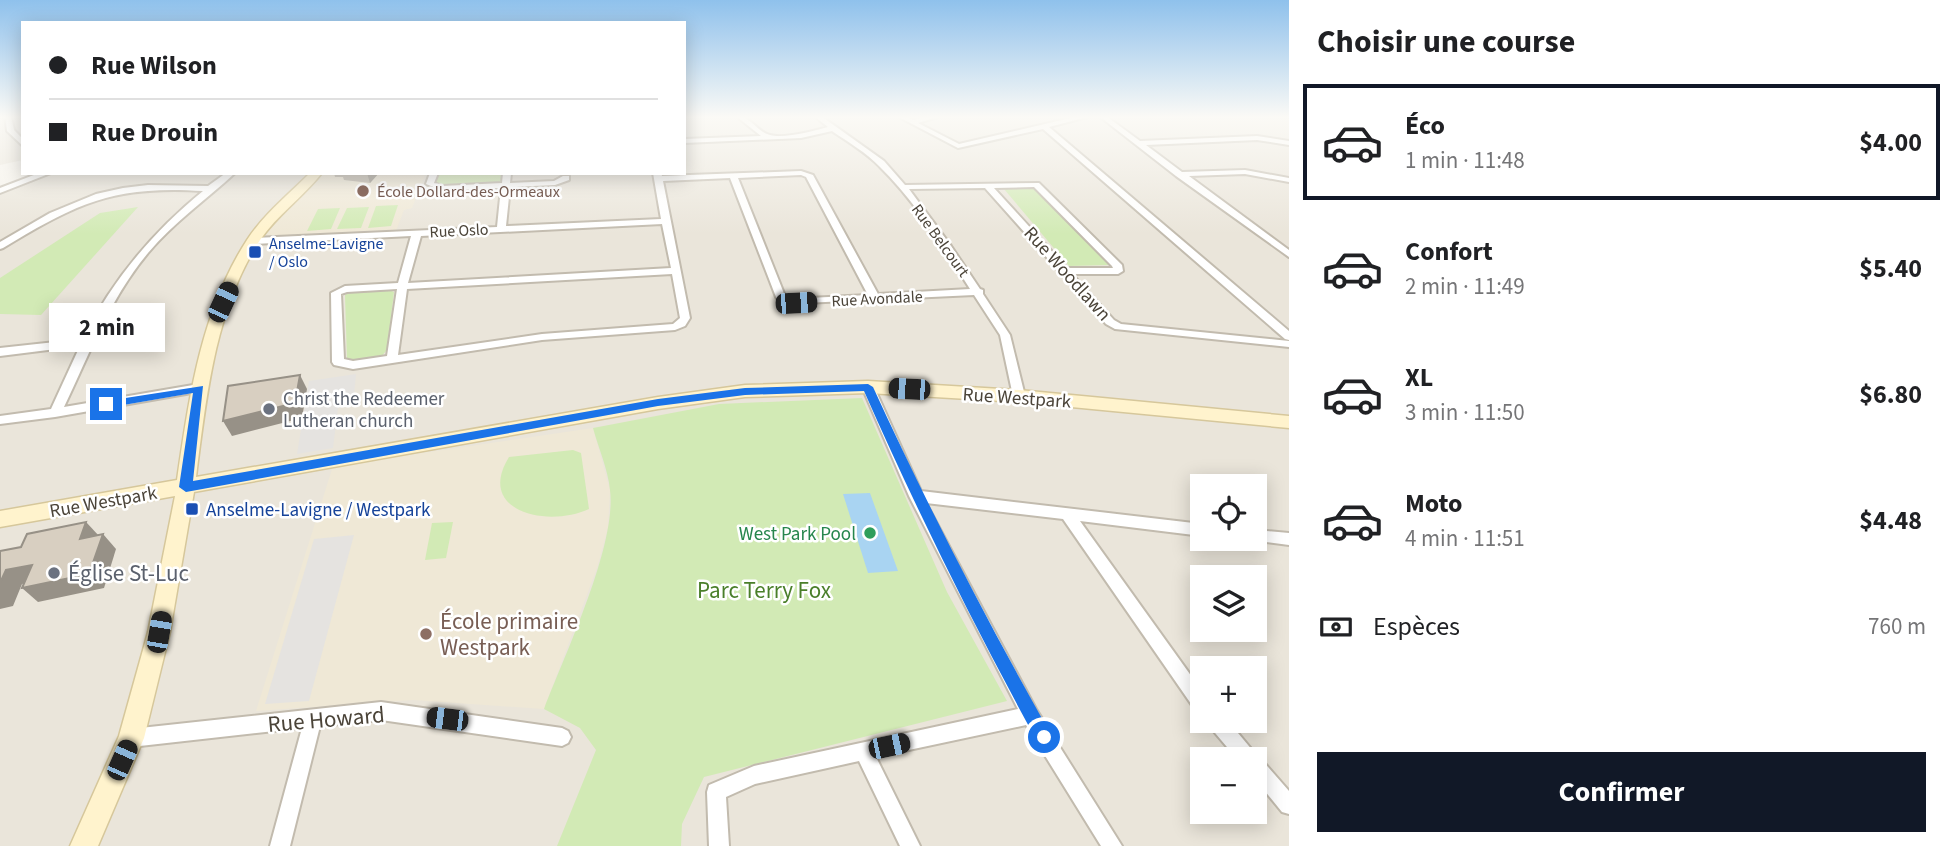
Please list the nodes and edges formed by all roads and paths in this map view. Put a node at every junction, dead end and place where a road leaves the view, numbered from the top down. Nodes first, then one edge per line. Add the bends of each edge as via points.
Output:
1 (871, 155) edge
2 (1078, 155) edge
3 (1156, 155) edge
4 (1180, 174) junction
5 (42, 175) edge
6 (228, 175) edge
7 (315, 175) edge
8 (433, 175) edge
9 (507, 175) edge
10 (658, 176) edge
11 (733, 176) junction
12 (566, 178) dead end
13 (1289, 180) edge
14 (987, 185) junction
15 (504, 186) junction
16 (903, 187) junction
17 (210, 189) junction
18 (0, 191) edge
19 (665, 221) junction
20 (501, 228) junction
21 (417, 232) junction
22 (253, 240) junction
23 (0, 246) edge
24 (1289, 254) edge
25 (674, 271) junction
26 (1066, 271) junction
27 (402, 286) junction
28 (979, 292) junction
29 (875, 298) junction
30 (1289, 337) edge
31 (88, 342) junction
32 (1289, 344) edge
33 (0, 352) edge
34 (392, 359) junction
35 (868, 387) junction
36 (199, 388) junction
37 (1019, 396) junction
38 (55, 413) junction
39 (0, 419) edge
40 (1289, 422) edge
41 (186, 487) junction
42 (916, 496) junction
43 (1067, 514) junction
44 (0, 519) edge
45 (1190, 529) edge
46 (1267, 537) edge
47 (1289, 539) edge
48 (1190, 688) edge
49 (1030, 715) junction
50 (313, 720) junction
51 (1226, 733) edge
52 (562, 737) dead end
53 (131, 738) junction
54 (1239, 747) edge
55 (864, 752) junction
56 (1267, 779) edge
57 (1289, 805) edge
58 (83, 846) edge
59 (280, 846) edge
60 (719, 846) edge
61 (911, 846) edge
62 (1112, 846) edge

1 - 16 street, Rue Belcourt
2 - 30 street
3 - 4 street
4 - 13 street via 1245,172
4 - 24 street
5 - 18 street
6 - 17 street
7 - 22 street
8 - 15 street via 430,184 434,187
9 - 15 street
10 - 11 street
10 - 19 street
11 - 29 street via 802,173 813,178
11 - 29 street, Rue Avondale via 781,297 796,303
12 - 15 street via 555,183
14 - 16 street
14 - 26 street, Rue Woodlawn
14 - 26 street via 1037,185 1118,271
15 - 20 street
16 - 28 street, Rue Belcourt
17 - 23 street via 163,185 86,199 52,213
17 - 31 street via 140,256
19 - 20 street, Rue Oslo
19 - 25 street
20 - 21 street, Rue Oslo
21 - 22 street, Rue Oslo
21 - 27 street
22 - 36 street via 223,302
25 - 27 street
25 - 34 street via 685,318 681,324 542,337
26 - 32 street, Rue Woodlawn via 1119,327
27 - 34 street
27 - 34 street via 336,293 338,362 354,365
28 - 29 street, Rue Avondale
28 - 37 street, Rue Belcourt via 1005,335
31 - 33 street
31 - 38 street
35 - 37 street, Rue Westpark
35 - 41 street, Rue Westpark via 745,391 658,403
35 - 42 street
36 - 38 street
36 - 41 street
37 - 40 street, Rue Westpark
38 - 39 street
41 - 44 street, Rue Westpark
41 - 53 street via 159,632
42 - 43 street
42 - 49 street
43 - 45 street
43 - 48 street
46 - 47 street
49 - 55 street
49 - 62 street
50 - 52 street, Rue Howard via 380,711
50 - 53 street, Rue Howard
50 - 59 street
51 - 54 street
53 - 58 street
55 - 60 street via 754,775 716,792
55 - 61 street
56 - 57 street

